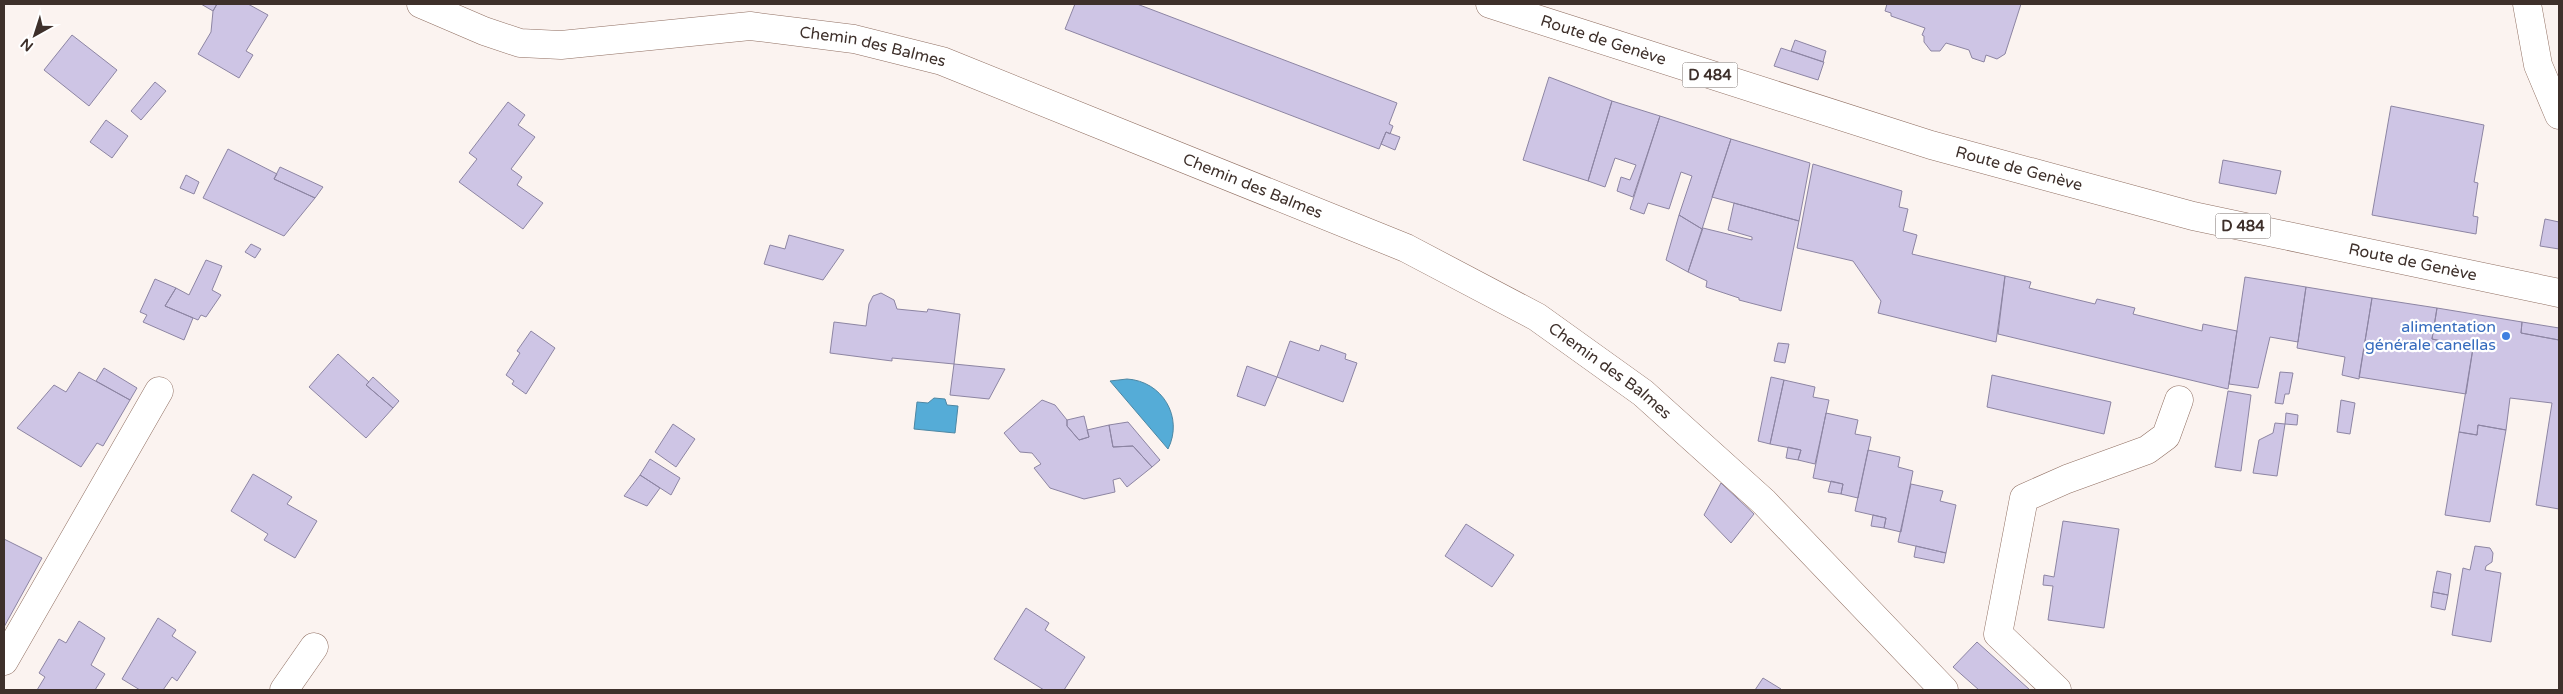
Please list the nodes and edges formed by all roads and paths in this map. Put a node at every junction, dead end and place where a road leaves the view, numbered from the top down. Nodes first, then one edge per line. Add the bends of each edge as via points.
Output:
1 (421, 4) edge
2 (1490, 4) edge
3 (2527, 4) edge
4 (2559, 115) edge
5 (2559, 293) edge
6 (159, 391) dead end
7 (2179, 400) dead end
8 (314, 647) dead end
9 (4, 661) edge
10 (284, 690) edge
11 (1944, 690) edge
12 (2057, 690) edge

1 - 11 street, Chemin des Balmes via 520,43 561,44 750,26 854,38 942,60 1406,248 1537,317 1643,393 1764,502
2 - 5 street, Route de Genève / D 484 via 1931,146 2193,216
3 - 4 street via 2538,65
6 - 9 street
7 - 12 street via 2166,436 2147,450 2024,498 1998,634
8 - 10 street

